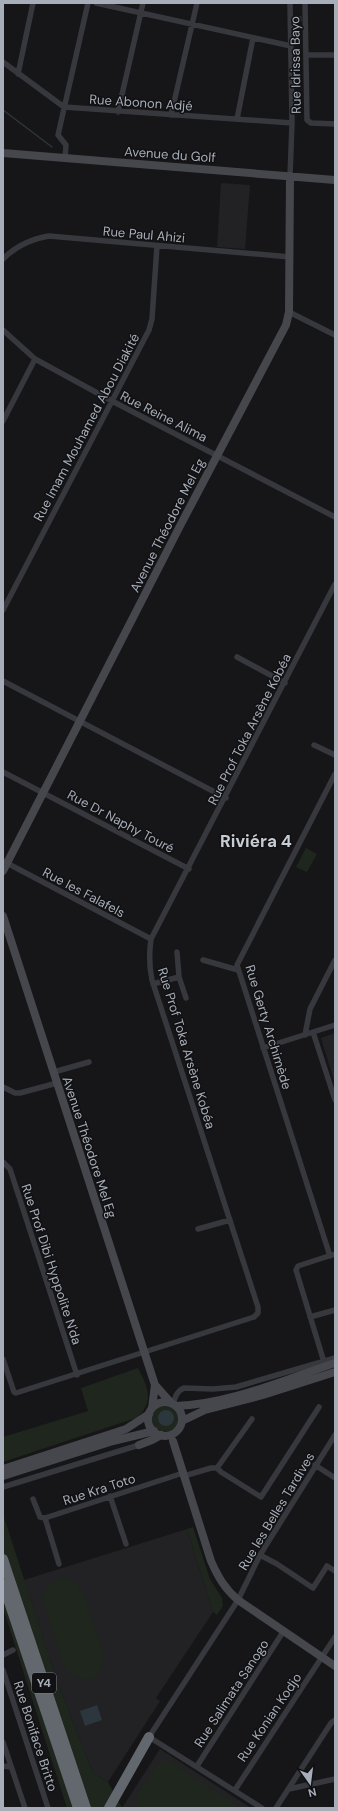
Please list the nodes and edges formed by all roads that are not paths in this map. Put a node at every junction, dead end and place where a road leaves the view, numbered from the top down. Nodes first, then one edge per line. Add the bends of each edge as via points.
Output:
1 (33, 3) edge
2 (88, 3) edge
3 (96, 3) edge
4 (143, 3) edge
5 (197, 3) edge
6 (290, 3) edge
7 (305, 3) edge
8 (140, 13) junction
9 (192, 24) junction
10 (253, 38) junction
11 (291, 46) junction
12 (307, 55) junction
13 (335, 55) edge
14 (3, 62) edge
15 (18, 74) junction
16 (64, 107) junction
17 (118, 112) junction
18 (171, 115) junction
19 (237, 119) junction
20 (292, 123) junction
21 (335, 124) edge
22 (3, 154) edge
23 (65, 158) junction
24 (290, 176) junction
25 (335, 180) edge
26 (157, 246) junction
27 (290, 257) junction
28 (3, 259) edge
29 (289, 312) junction
30 (3, 330) edge
31 (335, 335) edge
32 (35, 359) junction
33 (112, 401) junction
34 (3, 421) edge
35 (217, 455) junction
36 (335, 517) edge
37 (335, 584) edge
38 (3, 610) edge
39 (237, 657) dead end
40 (3, 681) edge
41 (285, 683) junction
42 (80, 720) junction
43 (314, 745) dead end
44 (335, 755) edge
45 (3, 772) edge
46 (335, 774) edge
47 (42, 792) junction
48 (226, 798) junction
49 (5, 862) edge
50 (189, 869) junction
51 (3, 871) edge
52 (3, 916) edge
53 (151, 940) junction
54 (177, 952) dead end
55 (203, 960) dead end
56 (335, 960) edge
57 (238, 970) junction
58 (178, 977) junction
59 (153, 984) junction
60 (186, 998) dead end
61 (335, 1026) edge
62 (313, 1032) junction
63 (305, 1035) junction
64 (263, 1048) junction
65 (89, 1062) dead end
66 (54, 1072) junction
67 (57, 1083) junction
68 (3, 1087) edge
69 (335, 1100) edge
70 (3, 1162) edge
71 (230, 1220) junction
72 (198, 1229) dead end
73 (332, 1255) edge
74 (335, 1310) edge
75 (310, 1317) junction
76 (144, 1353) junction
77 (335, 1358) edge
78 (3, 1359) edge
79 (323, 1359) junction
80 (335, 1364) edge
81 (335, 1372) edge
82 (77, 1375) junction
83 (155, 1385) junction
84 (173, 1404) junction
85 (319, 1407) dead end
86 (151, 1411) junction
87 (252, 1419) dead end
88 (182, 1421) junction
89 (176, 1431) junction
90 (142, 1434) junction
91 (159, 1434) junction
92 (335, 1435) edge
93 (173, 1441) junction
94 (139, 1445) junction
95 (315, 1465) junction
96 (218, 1468) junction
97 (3, 1469) edge
98 (184, 1474) junction
99 (3, 1476) edge
100 (335, 1478) edge
101 (3, 1487) edge
102 (110, 1496) junction
103 (33, 1500) dead end
104 (45, 1518) junction
105 (126, 1544) dead end
106 (260, 1555) junction
107 (3, 1559) edge
108 (59, 1564) dead end
109 (335, 1571) edge
110 (3, 1584) edge
111 (238, 1600) junction
112 (283, 1632) junction
113 (335, 1637) edge
114 (13, 1650) dead end
115 (3, 1655) edge
116 (322, 1657) junction
117 (335, 1666) edge
118 (3, 1670) edge
119 (335, 1720) edge
120 (149, 1737) junction
121 (3, 1742) edge
122 (3, 1766) edge
123 (197, 1766) junction
124 (11, 1767) junction
125 (335, 1779) edge
126 (289, 1789) junction
127 (234, 1790) junction
128 (25, 1808) edge
129 (48, 1808) edge
130 (78, 1808) edge
131 (86, 1808) edge
132 (109, 1808) edge
133 (262, 1808) edge
134 (276, 1808) edge

1 - 15 street
2 - 16 street
3 - 8 street
4 - 8 street
5 - 9 street
6 - 11 street via 293,19
7 - 12 street, Rue Idrissa Bayo via 303,18
8 - 9 street
8 - 17 street
9 - 10 street
9 - 18 street
10 - 11 street
10 - 19 street
11 - 20 street
12 - 13 street
12 - 21 street, Rue Idrissa Bayo via 307,122
14 - 15 street
15 - 16 street
16 - 17 street, Rue Abonon Adjé
16 - 23 street via 58,135 66,145
17 - 18 street, Rue Abonon Adjé
18 - 19 street, Rue Abonon Adjé
19 - 20 street, Rue Abonon Adjé
20 - 24 street
22 - 23 main road, Avenue du Golf
23 - 24 main road, Avenue du Golf
24 - 25 main road, Avenue du Golf
24 - 27 main road, Avenue Théodore Mel Eg
26 - 27 street, Rue Paul Ahizi
26 - 28 street, Rue Paul Ahizi via 49,236 29,241
26 - 33 street, Rue Imam Mouhamed Abou Diakité via 151,324
27 - 29 main road, Avenue Théodore Mel Eg
29 - 31 street
29 - 35 main road, Avenue Théodore Mel Eg via 286,325
30 - 32 street, Rue Reine Alima
32 - 33 street, Rue Reine Alima
32 - 34 street
33 - 35 street, Rue Reine Alima
33 - 38 street, Rue Imam Mouhamed Abou Diakité
35 - 36 street, Rue Reine Alima
35 - 42 main road, Avenue Théodore Mel Eg
37 - 41 street, Rue Prof Toka Arsène Kobéa
39 - 41 street
40 - 42 street
41 - 48 street, Rue Prof Toka Arsène Kobéa
42 - 47 main road, Avenue Théodore Mel Eg
42 - 48 street
43 - 44 street
45 - 47 street, Rue Dr Naphy Touré
46 - 57 street, Rue Gerty Archimède via 239,960
47 - 49 main road, Avenue Théodore Mel Eg
47 - 50 street, Rue Dr Naphy Touré
48 - 50 street, Rue Prof Toka Arsène Kobéa
49 - 51 main road, Avenue Théodore Mel Eg
49 - 53 street, Rue les Falafels
50 - 53 street, Rue Prof Toka Arsène Kobéa
52 - 66 main road, Avenue Théodore Mel Eg
53 - 59 street, Rue Prof Toka Arsène Kobéa via 150,968
54 - 58 street
55 - 57 street
56 - 63 street via 310,1008
57 - 64 street, Rue Gerty Archimède
58 - 59 street
58 - 60 street
59 - 71 street, Rue Prof Toka Arsène Kobéa
61 - 62 street
62 - 63 street
62 - 69 street
63 - 64 street
64 - 73 street, Rue Gerty Archimède
65 - 66 street
66 - 67 main road, Avenue Théodore Mel Eg
67 - 68 street via 20,1093
67 - 76 main road, Avenue Théodore Mel Eg
70 - 82 street, Rue Prof Dibi Hyppolite N'da via 10,1169
71 - 72 street
71 - 76 street, Rue Prof Toka Arsène Kobéa via 258,1313 254,1317
73 - 75 street via 296,1267
74 - 75 street
75 - 79 street
76 - 82 street
76 - 83 main road, Avenue Théodore Mel Eg
77 - 79 street
78 - 82 street via 15,1393
79 - 84 street via 236,1387 184,1388 176,1395
80 - 84 main road via 231,1397
81 - 88 main road via 205,1410
83 - 84 main road
83 - 86 main road
84 - 86 main road via 161,1402
84 - 88 main road via 181,1413
85 - 96 street via 261,1497
86 - 91 main road via 150,1425
86 - 97 main road via 126,1429
87 - 96 street
88 - 89 main road
89 - 91 main road
89 - 93 main road
90 - 91 main road
90 - 94 main road
90 - 99 main road
91 - 93 main road
91 - 94 main road
92 - 95 street, Rue les Belles Tardives
93 - 98 main road
94 - 101 street
95 - 100 street
95 - 106 street, Rue les Belles Tardives
96 - 98 street, Rue Kra Toto
98 - 102 street, Rue Kra Toto
98 - 111 main road via 217,1576 226,1590
102 - 104 street, Rue Kra Toto
102 - 105 street
103 - 104 street via 40,1517
104 - 108 street
106 - 109 street via 313,1588 327,1566
106 - 111 street, Rue les Belles Tardives
107 - 131 highway, Y4
110 - 130 highway, Y4
111 - 112 main road
111 - 120 street, Rue les Belles Tardives
112 - 116 main road
112 - 123 street, Rue Salimata Sanogo
113 - 116 street, Rue Konian Kodjo
114 - 115 street
116 - 117 main road
116 - 127 street, Rue Konian Kodjo
118 - 129 street, Rue Boniface Britto
119 - 126 street
120 - 123 street
120 - 132 highway
121 - 124 street
122 - 124 street
123 - 127 street
124 - 128 street
125 - 126 street
126 - 134 street
127 - 133 street

